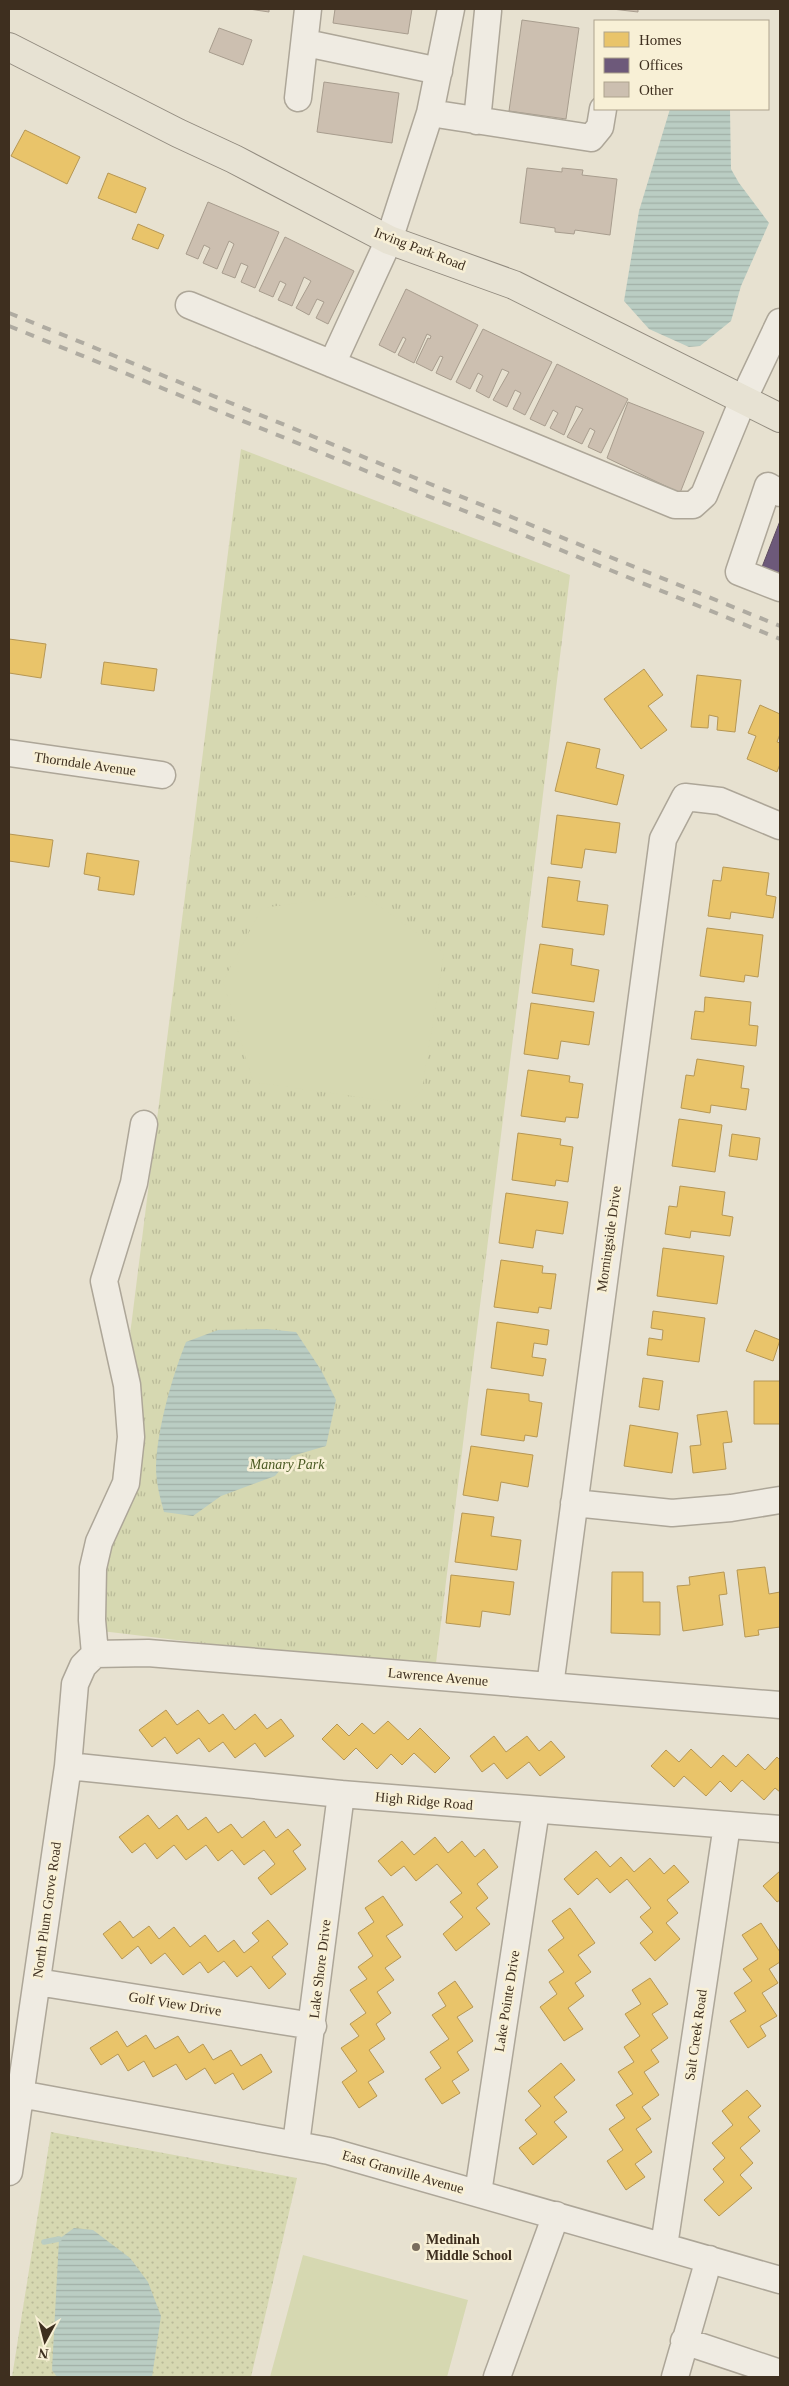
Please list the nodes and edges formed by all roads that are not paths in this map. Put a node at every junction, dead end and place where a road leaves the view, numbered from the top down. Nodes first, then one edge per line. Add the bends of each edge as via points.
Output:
1 (308, 9) edge
2 (451, 9) edge
3 (488, 10) dead end
4 (306, 43) junction
5 (9, 47) edge
6 (439, 71) junction
7 (298, 98) dead end
8 (603, 110) edge
9 (430, 113) junction
10 (478, 121) junction
11 (389, 240) junction
12 (189, 305) dead end
13 (779, 327) edge
14 (332, 364) junction
15 (743, 400) junction
16 (780, 418) edge
17 (780, 493) edge
18 (780, 588) edge
19 (9, 754) edge
20 (162, 775) dead end
21 (780, 826) edge
22 (144, 1124) dead end
23 (780, 1500) edge
24 (574, 1503) junction
25 (95, 1654) junction
26 (550, 1686) junction
27 (780, 1705) edge
28 (68, 1766) junction
29 (341, 1794) junction
30 (536, 1810) junction
31 (727, 1825) junction
32 (780, 1829) edge
33 (37, 1982) junction
34 (313, 2026) junction
35 (20, 2094) junction
36 (296, 2144) junction
37 (9, 2172) edge
38 (478, 2193) junction
39 (556, 2215) junction
40 (664, 2246) junction
41 (709, 2259) junction
42 (780, 2280) edge
43 (684, 2341) junction
44 (780, 2373) edge
45 (497, 2377) edge
46 (675, 2377) edge

1 - 4 street
2 - 6 street
3 - 10 street
4 - 6 street
4 - 7 street
5 - 11 main road, Irving Park Road
6 - 9 street
8 - 10 street via 600,127 591,138
9 - 10 street
9 - 11 street
11 - 14 street
11 - 15 main road, Irving Park Road via 514,285
12 - 14 street
13 - 15 street
14 - 15 street via 675,505 693,505 704,495
15 - 16 main road, Irving Park Road
17 - 18 street via 768,486 740,572
19 - 20 street, Thorndale Avenue
21 - 24 street, Morningside Drive via 720,801 685,797 663,839
22 - 25 street via 134,1183 104,1281 127,1386 132,1437 126,1482 99,1542 93,1568
23 - 24 street via 672,1513
24 - 26 street, Morningside Drive
25 - 26 street, Lawrence Avenue via 148,1653
25 - 28 street, North Plum Grove Road via 75,1684
26 - 27 street, Lawrence Avenue
28 - 29 street, High Ridge Road
28 - 33 street, North Plum Grove Road
29 - 30 street, High Ridge Road
29 - 34 street, Lake Shore Drive
30 - 31 street, High Ridge Road
30 - 38 street, Lake Pointe Drive
31 - 32 street, High Ridge Road
31 - 40 street, Salt Creek Road
33 - 34 street, Golf View Drive
33 - 35 street, North Plum Grove Road
34 - 36 street, Lake Shore Drive
35 - 36 street, East Granville Avenue
35 - 37 street, North Plum Grove Road
36 - 38 street, East Granville Avenue
38 - 39 street, East Granville Avenue
39 - 40 street, East Granville Avenue
39 - 45 street
40 - 41 street, East Granville Avenue
41 - 42 street, East Granville Avenue
41 - 43 street
43 - 44 street
43 - 46 street

